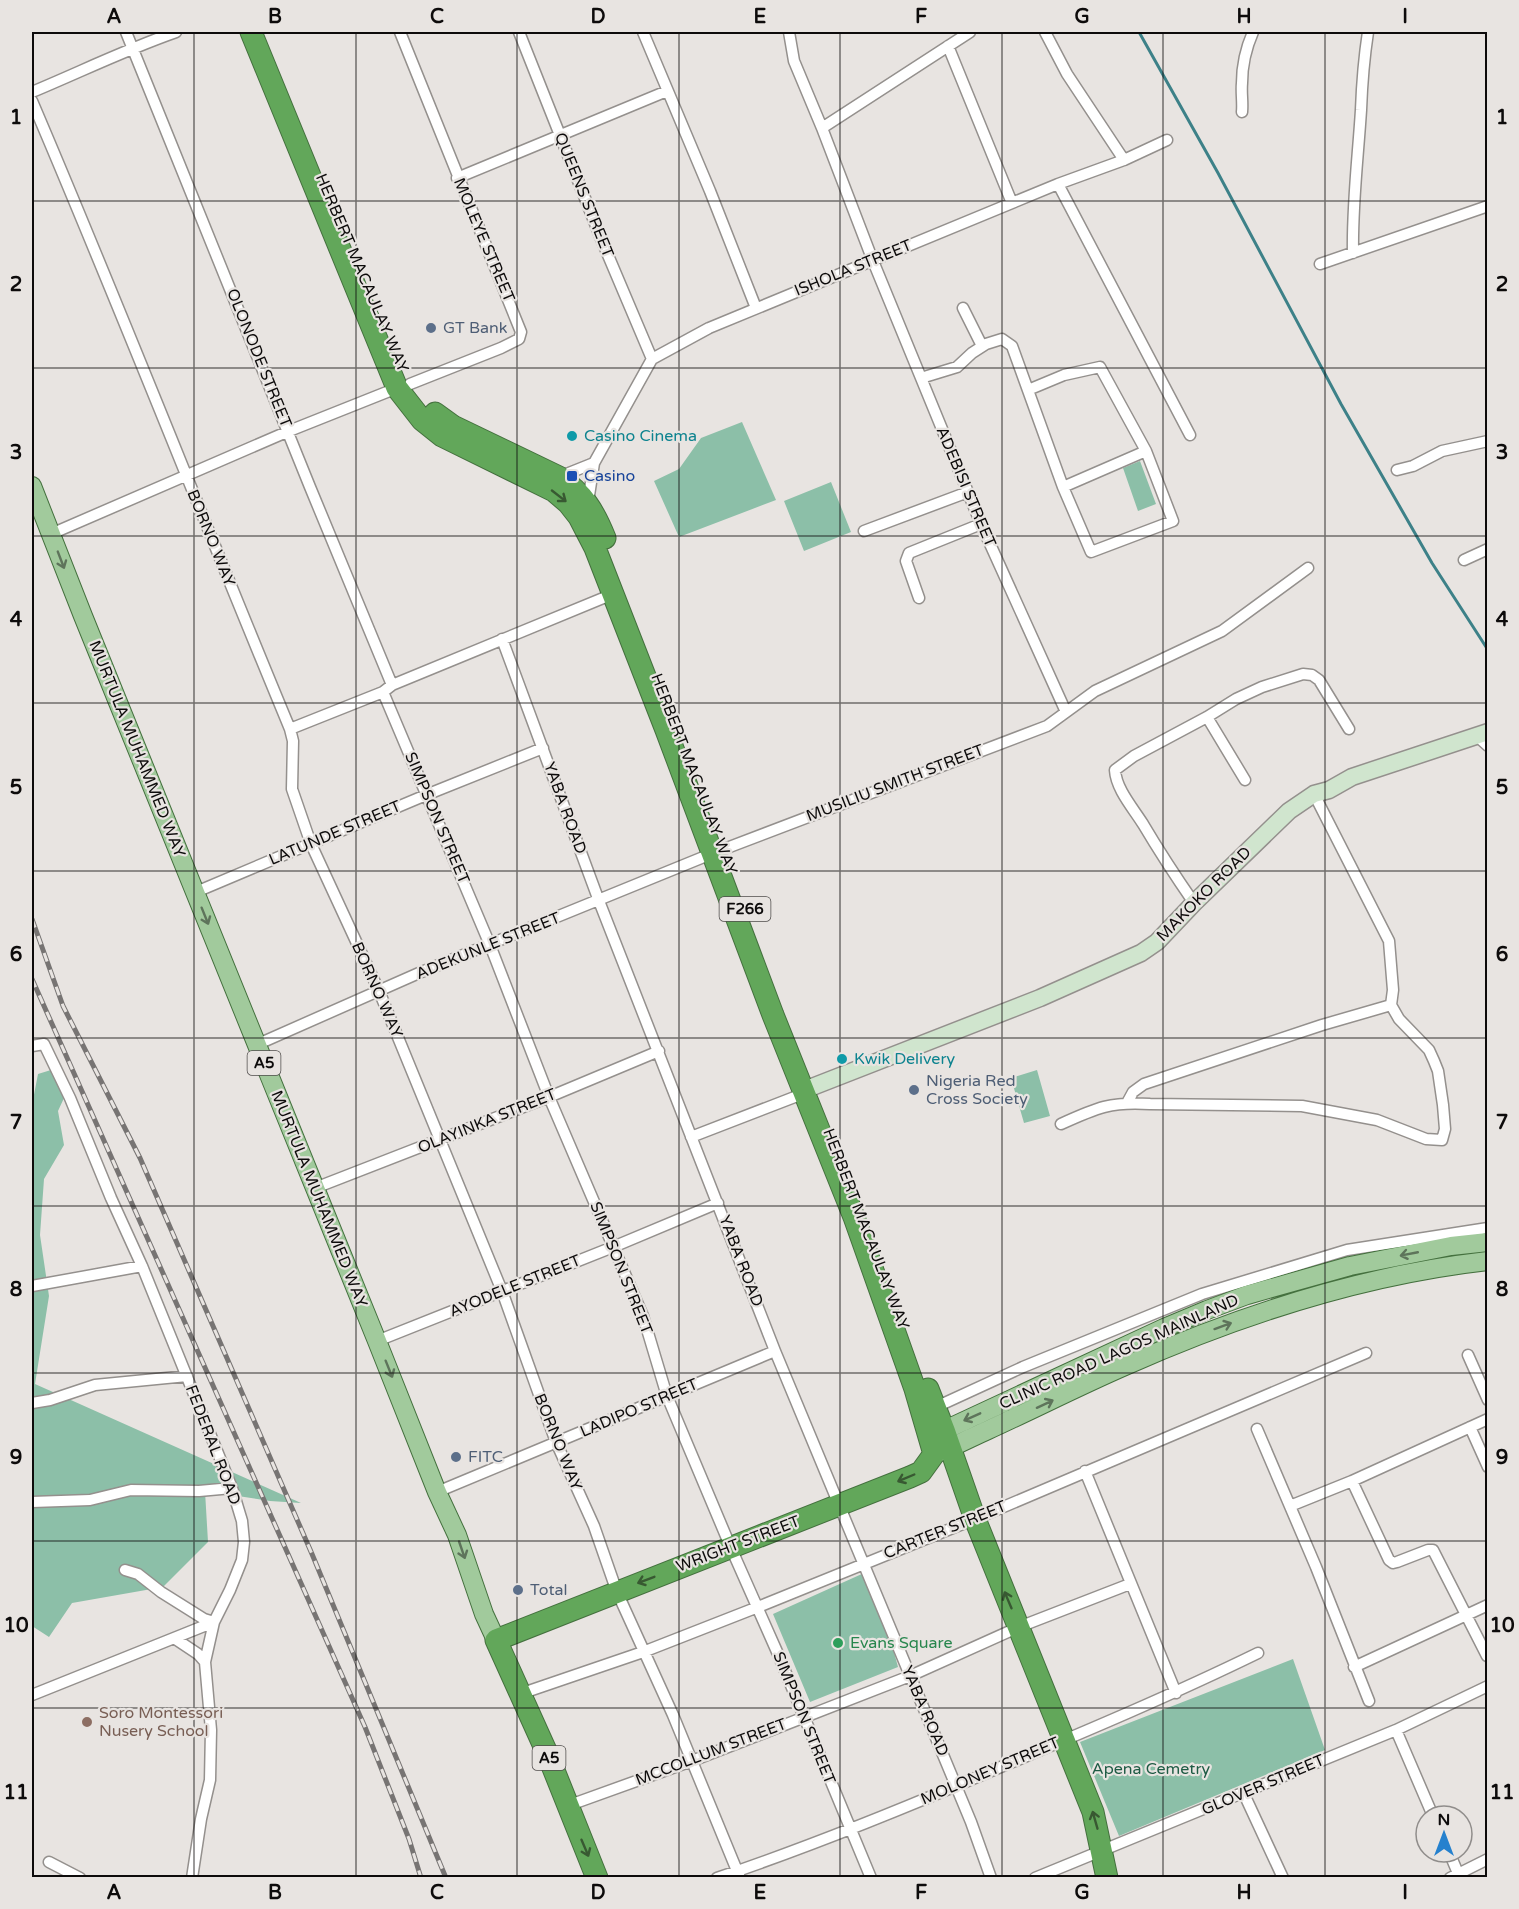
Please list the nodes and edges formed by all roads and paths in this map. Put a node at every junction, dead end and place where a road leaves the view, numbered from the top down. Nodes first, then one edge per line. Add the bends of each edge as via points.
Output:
1 (126, 32) edge
2 (176, 32) edge
3 (251, 32) edge
4 (262, 32) edge
5 (400, 32) edge
6 (519, 32) edge
7 (643, 32) edge
8 (789, 32) edge
9 (970, 32) edge
10 (1045, 32) edge
11 (1253, 32) edge
12 (1368, 32) edge
13 (948, 46) junction
14 (133, 47) junction
15 (667, 91) junction
16 (32, 92) edge
17 (32, 101) edge
18 (1242, 112) dead end
19 (822, 128) junction
20 (561, 135) junction
21 (1167, 140) dead end
22 (1124, 160) junction
23 (458, 178) junction
24 (1058, 184) junction
25 (1012, 203) junction
26 (1488, 206) edge
27 (1353, 253) junction
28 (873, 261) junction
29 (1320, 264) dead end
30 (756, 308) junction
31 (963, 308) dead end
32 (982, 346) junction
33 (652, 358) junction
34 (921, 378) junction
35 (404, 386) junction
36 (1028, 390) junction
37 (289, 431) junction
38 (1190, 435) dead end
39 (1488, 441) edge
40 (1146, 451) junction
41 (594, 463) junction
42 (1397, 470) dead end
43 (186, 477) junction
44 (559, 477) junction
45 (32, 486) edge
46 (1063, 487) junction
47 (968, 492) junction
48 (588, 502) junction
49 (981, 524) junction
50 (864, 531) dead end
51 (51, 534) junction
52 (1488, 549) edge
53 (1464, 560) dead end
54 (1308, 568) dead end
55 (613, 594) junction
56 (919, 598) dead end
57 (502, 639) junction
58 (388, 688) junction
59 (1066, 712) junction
60 (1207, 717) junction
61 (290, 729) junction
62 (1349, 729) dead end
63 (1484, 738) edge
64 (543, 748) junction
65 (1245, 780) dead end
66 (1314, 794) junction
67 (426, 795) junction
68 (311, 844) junction
69 (717, 852) junction
70 (196, 892) junction
71 (599, 901) junction
72 (1194, 903) junction
73 (490, 945) junction
74 (379, 991) junction
75 (1391, 1005) junction
76 (256, 1045) junction
77 (32, 1046) edge
78 (659, 1051) junction
79 (808, 1090) junction
80 (549, 1097) junction
81 (1127, 1103) junction
82 (1061, 1124) dead end
83 (692, 1137) junction
84 (440, 1140) junction
85 (315, 1188) junction
86 (718, 1203) junction
87 (1488, 1228) edge
88 (1488, 1242) edge
89 (613, 1247) junction
90 (1488, 1261) edge
91 (142, 1266) junction
92 (32, 1286) edge
93 (502, 1291) junction
94 (377, 1341) junction
95 (775, 1352) junction
96 (1366, 1353) dead end
97 (1468, 1355) dead end
98 (187, 1376) junction
99 (667, 1396) junction
100 (1488, 1400) edge
101 (32, 1403) edge
102 (929, 1411) junction
103 (1488, 1419) edge
104 (1470, 1427) junction
105 (1257, 1429) dead end
106 (556, 1442) junction
107 (940, 1442) junction
108 (1488, 1467) edge
109 (1085, 1471) junction
110 (1352, 1481) junction
111 (232, 1488) junction
112 (437, 1492) junction
113 (32, 1502) edge
114 (839, 1504) junction
115 (1290, 1506) junction
116 (975, 1519) junction
117 (730, 1548) junction
118 (864, 1563) junction
119 (125, 1570) dead end
120 (1130, 1584) junction
121 (617, 1592) junction
122 (1488, 1605) edge
123 (758, 1607) junction
124 (1466, 1615) junction
125 (214, 1622) junction
126 (1019, 1627) junction
127 (174, 1638) junction
128 (496, 1640) junction
129 (643, 1652) junction
130 (1258, 1653) dead end
131 (1487, 1656) edge
132 (205, 1662) junction
133 (1354, 1667) junction
134 (910, 1676) junction
135 (1488, 1686) edge
136 (1176, 1693) junction
137 (520, 1694) junction
138 (32, 1695) edge
139 (1369, 1701) dead end
140 (803, 1717) junction
141 (1396, 1730) junction
142 (1064, 1741) junction
143 (692, 1761) junction
144 (956, 1786) junction
145 (1244, 1794) junction
146 (1428, 1804) edge
147 (567, 1806) junction
148 (850, 1828) junction
149 (1102, 1852) junction
150 (1488, 1859) edge
151 (49, 1862) dead end
152 (739, 1874) edge
153 (1456, 1876) edge
154 (80, 1878) edge
155 (192, 1878) edge
156 (597, 1878) edge
157 (717, 1878) edge
158 (871, 1878) edge
159 (991, 1878) edge
160 (1035, 1878) edge
161 (1107, 1878) edge
162 (1283, 1878) edge

1 - 14 street, OLONODE STREET
2 - 14 street
3 - 35 highway, HERBERT MACAULAY WAY / F266
4 - 35 highway, HERBERT MACAULAY WAY / F266 via 378,313
5 - 23 street, MOLEYE STREET
6 - 20 street, QUEENS STREET
7 - 15 street
8 - 19 street, ADEBISI STREET via 794,61
9 - 13 street
10 - 22 street via 1067,74
11 - 18 street via 1242,69
12 - 27 street via 1352,214
13 - 19 street
13 - 25 street
14 - 16 street
14 - 37 street, OLONODE STREET
15 - 20 street
15 - 30 street
17 - 43 street, BORNO WAY
19 - 28 street, ADEBISI STREET
20 - 23 street
20 - 33 street, QUEENS STREET
21 - 22 street, ISHOLA STREET
22 - 24 street, ISHOLA STREET
23 - 35 street, MOLEYE STREET via 521,332 519,339 501,348
24 - 25 street, ISHOLA STREET
24 - 38 street
25 - 28 street, ISHOLA STREET
26 - 27 street
27 - 29 street
28 - 30 street, ISHOLA STREET
28 - 34 street, ADEBISI STREET
30 - 33 street, ISHOLA STREET
31 - 32 street
32 - 34 street via 957,367
32 - 36 street via 1002,339 1012,346
33 - 41 street
34 - 47 street, ADEBISI STREET
35 - 37 street
35 - 44 highway, HERBERT MACAULAY WAY / F266 via 453,426
35 -> 55 highway, HERBERT MACAULAY WAY / F266 via 422,420 442,436 554,491 568,503 587,531
36 - 40 street via 1064,375 1100,367
36 - 46 street
37 - 43 street
37 - 58 street, OLONODE STREET
39 - 42 street via 1442,451
40 - 46 street
40 - 46 street via 1173,521 1091,552
41 - 44 street
41 - 48 street
43 - 51 street
43 - 61 street, BORNO WAY
44 - 48 highway, HERBERT MACAULAY WAY / F266
45 - 51 main road, MURTULA MUHAMMED WAY / A5
47 - 49 street, ADEBISI STREET
47 - 50 street
48 - 69 highway, HERBERT MACAULAY WAY / F266 via 612,556
49 - 56 street via 909,554 906,561
49 - 59 street, ADEBISI STREET
51 -> 70 main road, MURTULA MUHAMMED WAY / A5
52 - 53 street
54 - 59 street, MUSILIU SMITH STREET via 1222,631 1095,691
55 - 57 street
55 - 69 highway, HERBERT MACAULAY WAY / F266
57 - 58 street
57 - 64 street, YABA ROAD
58 - 61 street
58 - 67 street, SIMPSON STREET
59 - 69 street, MUSILIU SMITH STREET via 1047,726
60 - 62 street via 1262,687 1304,674 1319,680
60 - 65 street
60 - 72 street via 1115,770 1129,801
61 - 68 street, BORNO WAY via 292,789
63 - 66 street, MAKOKO ROAD via 1352,777
64 - 67 street, LATUNDE STREET
64 - 71 street, YABA ROAD
66 - 72 street, MAKOKO ROAD via 1289,811
66 - 75 street via 1389,941
67 - 68 street, LATUNDE STREET
67 - 73 street, SIMPSON STREET
68 - 70 street, LATUNDE STREET
68 - 74 street, BORNO WAY
69 - 71 street, ADEKUNLE STREET
69 - 79 highway, HERBERT MACAULAY WAY / F266 via 773,1015
70 -> 76 main road, MURTULA MUHAMMED WAY / A5
71 - 73 street, ADEKUNLE STREET
71 - 78 street, YABA ROAD
72 - 79 street, MAKOKO ROAD via 1157,942 1126,961
73 - 74 street, ADEKUNLE STREET
73 - 80 street, SIMPSON STREET
74 - 76 street, ADEKUNLE STREET
74 - 84 street, BORNO WAY
75 - 81 street via 1144,1084
75 - 81 street via 1429,1050 1438,1071 1445,1129 1442,1140 1426,1139 1377,1120 1302,1106
76 - 85 main road, MURTULA MUHAMMED WAY / A5
77 - 91 street, FEDERAL ROAD via 44,1044
78 - 80 street, OLAYINKA STREET
78 - 83 street, YABA ROAD
79 - 83 street
79 - 102 highway, HERBERT MACAULAY WAY / F266
80 - 84 street, OLAYINKA STREET
80 - 89 street, SIMPSON STREET
81 - 82 street via 1095,1108
83 - 86 street, YABA ROAD
84 - 85 street, OLAYINKA STREET
84 - 93 street, BORNO WAY
85 - 94 main road, MURTULA MUHAMMED WAY / A5
86 - 89 street, AYODELE STREET
86 - 95 street, YABA ROAD
87 - 102 street via 1347,1250 1202,1294 1023,1367
88 -> 107 main road, CLINIC ROAD LAGOS MAINLAND via 1350,1266 1247,1295 1175,1324
89 - 93 street, AYODELE STREET
89 - 99 street, SIMPSON STREET via 643,1316
107 -> 90 main road, CLINIC ROAD LAGOS MAINLAND via 1269,1310 1358,1285
91 - 92 street
91 - 98 street, FEDERAL ROAD
93 - 94 street, AYODELE STREET
93 - 106 street, BORNO WAY
94 -> 112 main road, MURTULA MUHAMMED WAY / A5
95 - 99 street, LADIPO STREET
95 - 114 street, YABA ROAD
96 - 109 street, CARTER STREET
97 - 100 street
98 - 101 street via 95,1384
98 - 111 street, FEDERAL ROAD
99 - 106 street, LADIPO STREET
99 - 117 street, SIMPSON STREET
102 - 107 highway
103 - 104 street
104 - 108 street
104 - 110 street
105 - 115 street
106 - 112 street, LADIPO STREET
106 - 121 street, BORNO WAY via 594,1526
107 -> 114 highway, WRIGHT STREET via 921,1472
107 - 116 highway
109 - 116 street, CARTER STREET
109 - 120 street
110 - 115 street
110 - 124 street via 1389,1560 1397,1563 1433,1550
111 - 113 street via 131,1490 90,1500
111 - 125 street, FEDERAL ROAD via 242,1521 242,1560
112 -> 128 main road, MURTULA MUHAMMED WAY / A5
114 - 117 highway, WRIGHT STREET
114 - 118 street, YABA ROAD
115 - 133 street
116 - 118 street, CARTER STREET
126 -> 116 highway
117 -> 121 highway, WRIGHT STREET
117 - 123 street, SIMPSON STREET
118 - 123 street, CARTER STREET
118 - 134 street, YABA ROAD
119 - 125 street via 138,1574 161,1593
120 - 126 street, MCCOLLUM STREET
120 - 136 street
121 - 128 highway, WRIGHT STREET
121 - 129 street, BORNO WAY
122 - 124 street
123 - 129 street, CARTER STREET
123 - 140 street, SIMPSON STREET
124 - 131 street
124 - 133 street
125 - 127 street
125 - 132 street, FEDERAL ROAD
126 - 134 street, MCCOLLUM STREET
126 - 142 highway
127 - 132 street
127 - 138 street
128 - 137 highway, MURTULA MUHAMMED WAY / A5
129 - 137 street, CARTER STREET
129 - 143 street, BORNO WAY
130 - 136 street, MOLONEY STREET
132 - 155 street, FEDERAL ROAD via 211,1730 210,1780
133 - 139 street
134 - 140 street, MCCOLLUM STREET
134 - 144 street, YABA ROAD
135 - 141 street, GLOVER STREET
136 - 142 street, MOLONEY STREET
137 - 147 highway, MURTULA MUHAMMED WAY / A5
140 - 143 street, MCCOLLUM STREET
140 - 148 street, SIMPSON STREET
141 - 145 street, GLOVER STREET
141 - 146 street
142 - 144 street, MOLONEY STREET
149 -> 142 highway via 1093,1812
143 - 147 street, MCCOLLUM STREET
143 - 152 street, BORNO WAY
144 - 148 street, MOLONEY STREET
144 - 159 street, YABA ROAD
145 - 149 street, GLOVER STREET
145 - 162 street
147 -> 156 highway, MURTULA MUHAMMED WAY / A5
148 - 152 street, MOLONEY STREET
148 - 158 street, SIMPSON STREET
149 - 160 street, GLOVER STREET
149 - 161 highway
150 - 153 street
151 - 154 street
152 - 157 street, MOLONEY STREET

